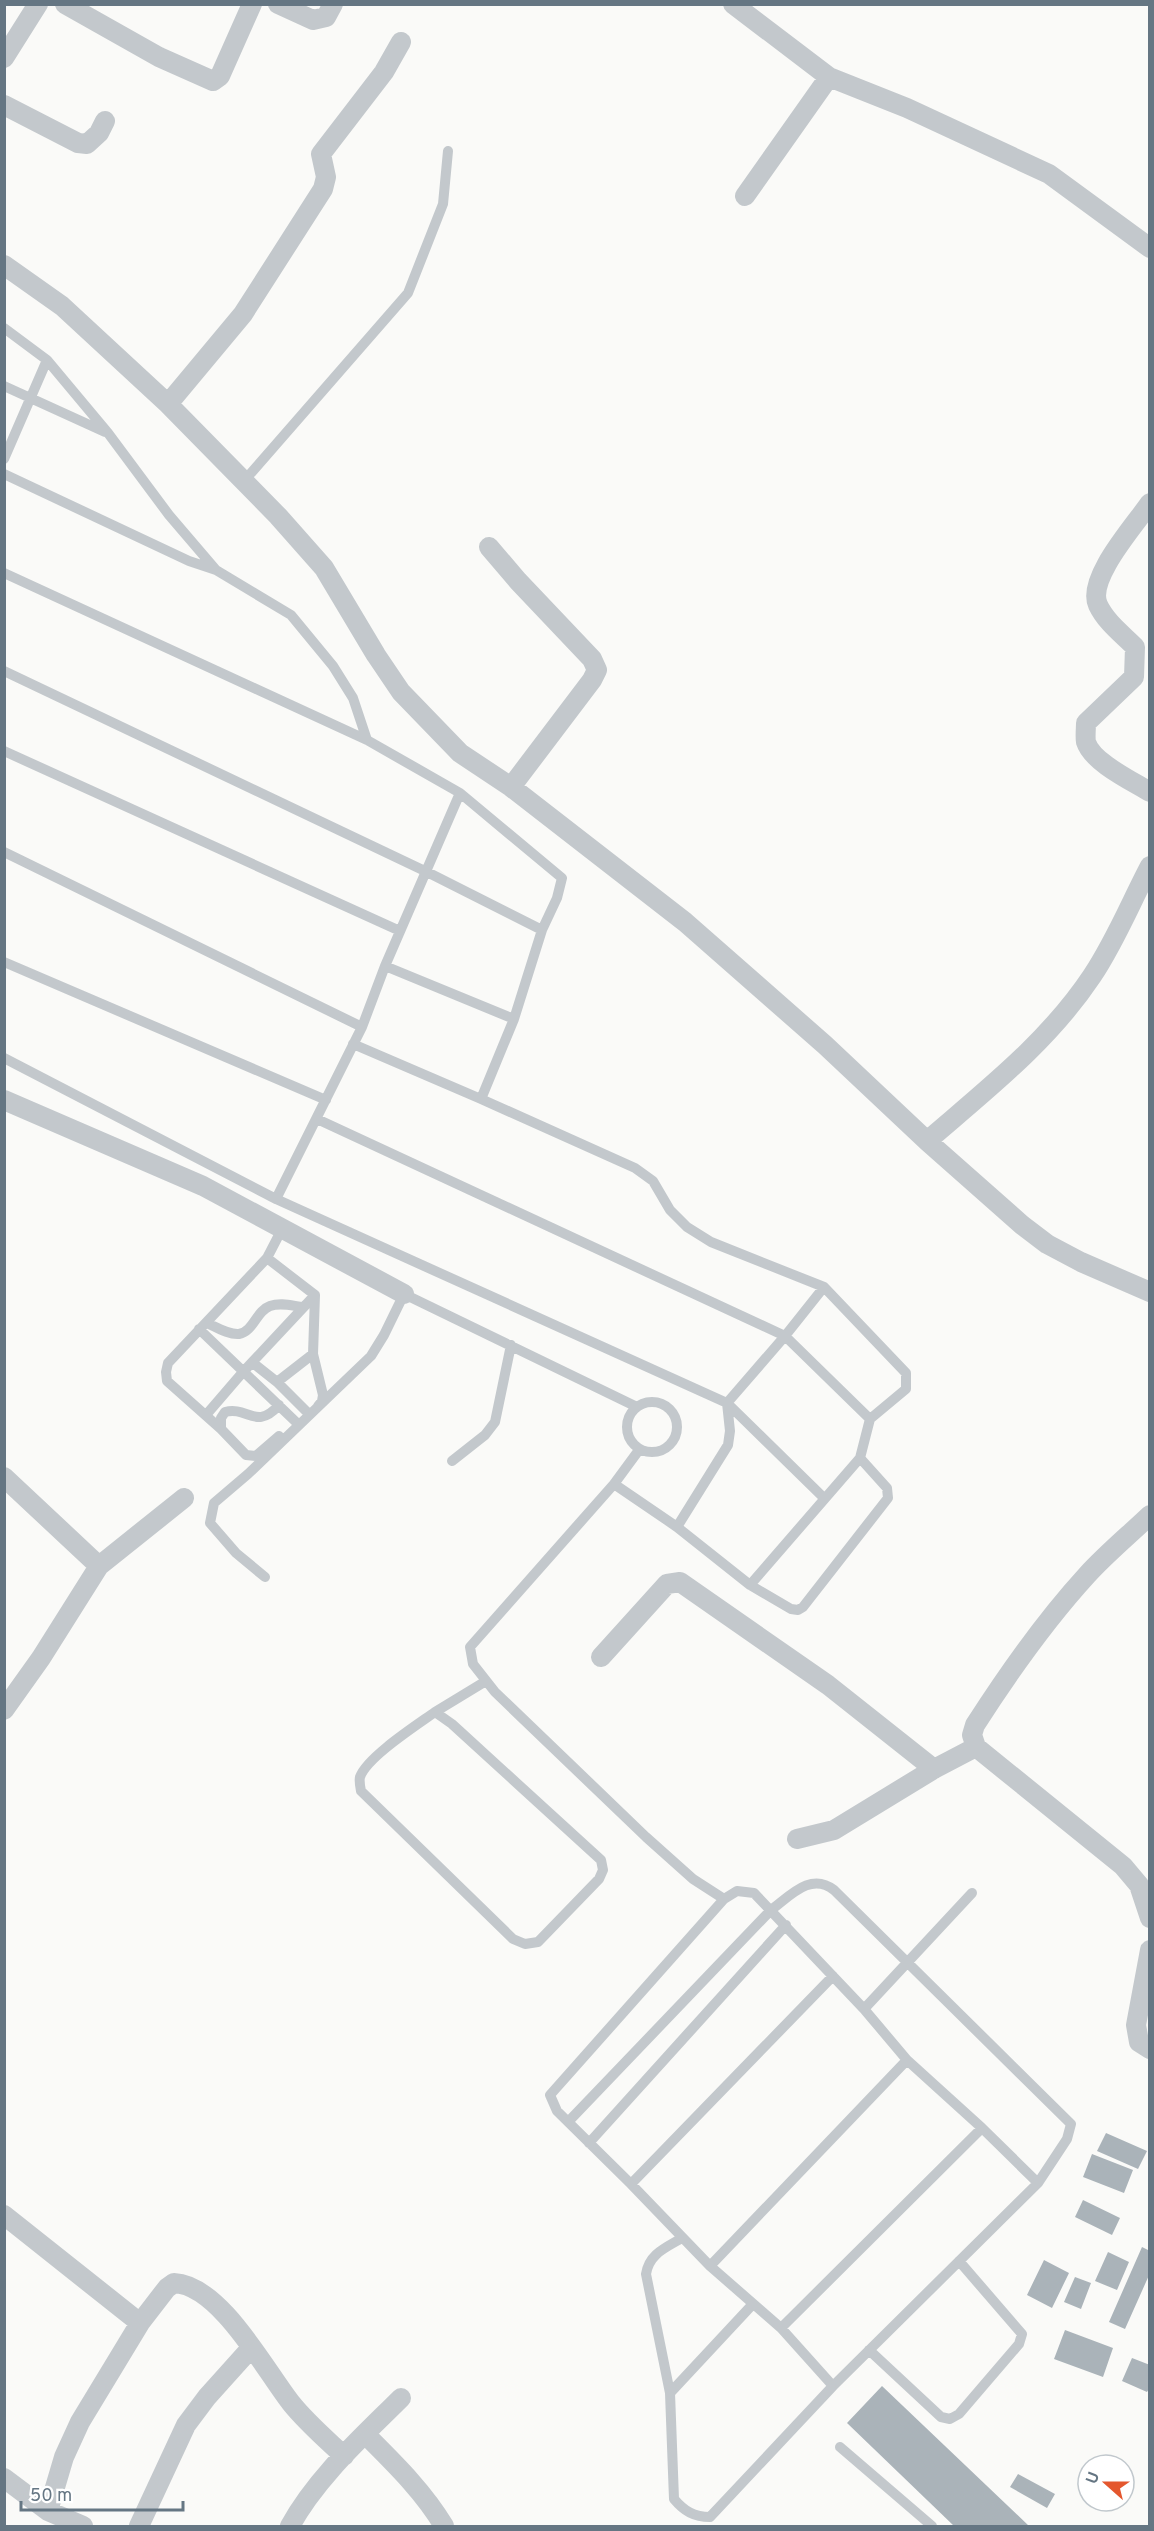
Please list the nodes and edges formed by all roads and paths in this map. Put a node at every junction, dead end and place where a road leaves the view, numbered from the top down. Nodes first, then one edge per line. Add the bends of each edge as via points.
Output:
1 (38, 4) edge
2 (65, 4) edge
3 (252, 4) edge
4 (279, 4) edge
5 (333, 4) edge
6 (733, 4) edge
7 (401, 42) dead end
8 (4, 58) edge
9 (829, 77) junction
10 (4, 105) edge
11 (105, 121) dead end
12 (448, 151) dead end
13 (745, 195) dead end
14 (1149, 248) edge
15 (4, 265) edge
16 (4, 328) edge
17 (47, 360) junction
18 (4, 386) edge
19 (31, 398) junction
20 (168, 404) junction
21 (108, 434) junction
22 (4, 459) edge
23 (4, 474) edge
24 (244, 481) junction
25 (1149, 503) edge
26 (489, 547) dead end
27 (216, 570) junction
28 (4, 573) edge
29 (4, 671) edge
30 (367, 740) junction
31 (4, 751) edge
32 (511, 787) junction
33 (1149, 792) edge
34 (460, 793) junction
35 (4, 852) edge
36 (1149, 866) edge
37 (428, 872) junction
38 (542, 930) junction
39 (400, 931) junction
40 (4, 962) edge
41 (385, 966) junction
42 (514, 1019) junction
43 (362, 1027) junction
44 (353, 1044) junction
45 (4, 1058) edge
46 (481, 1099) junction
47 (4, 1100) edge
48 (326, 1100) junction
49 (317, 1119) junction
50 (927, 1141) junction
51 (276, 1199) junction
52 (282, 1229) junction
53 (267, 1258) junction
54 (824, 1287) junction
55 (1149, 1292) edge
56 (404, 1294) junction
57 (315, 1296) junction
58 (303, 1307) junction
59 (203, 1326) junction
60 (785, 1336) junction
61 (511, 1345) junction
62 (313, 1354) junction
63 (253, 1363) junction
64 (243, 1372) junction
65 (277, 1382) junction
66 (727, 1403) junction
67 (279, 1405) junction
68 (637, 1407) junction
69 (308, 1413) junction
70 (206, 1414) junction
71 (870, 1419) junction
72 (296, 1422) junction
73 (221, 1429) junction
74 (639, 1450) junction
75 (860, 1458) junction
76 (452, 1461) dead end
77 (4, 1477) edge
78 (614, 1484) junction
79 (184, 1498) dead end
80 (824, 1498) junction
81 (1149, 1515) edge
82 (677, 1527) junction
83 (99, 1566) junction
84 (265, 1577) dead end
85 (750, 1585) junction
86 (601, 1657) dead end
87 (486, 1681) junction
88 (4, 1710) edge
89 (435, 1712) junction
90 (976, 1747) junction
91 (934, 1769) junction
92 (796, 1839) dead end
93 (972, 1893) dead end
94 (724, 1899) junction
95 (771, 1910) junction
96 (1149, 1918) edge
97 (786, 1925) junction
98 (1149, 1950) edge
99 (907, 1964) junction
100 (833, 1976) junction
101 (864, 2009) junction
102 (1149, 2049) edge
103 (907, 2060) junction
104 (568, 2122) junction
105 (982, 2128) junction
106 (589, 2143) junction
107 (1038, 2183) junction
108 (631, 2184) junction
109 (4, 2215) edge
110 (681, 2238) junction
111 (959, 2261) junction
112 (710, 2266) junction
113 (752, 2305) junction
114 (140, 2323) junction
115 (781, 2328) junction
116 (251, 2348) junction
117 (870, 2350) junction
118 (833, 2386) junction
119 (670, 2393) junction
120 (401, 2398) dead end
121 (365, 2434) junction
122 (840, 2447) dead end
123 (344, 2456) junction
124 (4, 2478) edge
125 (48, 2511) junction
126 (83, 2526) edge
127 (139, 2526) edge
128 (290, 2526) edge
129 (444, 2526) edge
130 (932, 2526) edge

1 - 8 street
2 - 3 street via 159,57 213,81 220,76
4 - 5 street via 313,20 326,17
6 - 9 street
7 - 20 street via 384,72 321,154 326,177 323,189 243,314
9 - 13 street
9 - 14 street via 908,108 1049,174
10 - 11 street via 78,143 87,144
12 - 24 lane via 443,204 408,293
15 - 20 street via 62,306
16 - 17 lane
17 - 19 lane
17 - 21 lane
18 - 19 lane
19 - 21 lane
19 - 22 lane
20 - 24 street
21 - 27 lane
23 - 27 lane
24 - 32 street via 324,568 401,692 460,753
25 - 33 street via 1100,575 1096,590 1096,602 1105,617 1135,647 1134,677 1086,723 1086,741 1099,760
26 - 32 street via 592,659 597,670
27 - 30 lane via 291,615 333,666 353,698
28 - 30 lane
29 - 37 lane
30 - 34 lane
31 - 39 lane
32 - 50 street via 685,922
34 - 37 lane
34 - 38 lane via 562,878
35 - 43 lane
36 - 50 street via 1092,975 1049,1032
37 - 38 lane
37 - 39 lane
38 - 42 lane
39 - 41 lane
40 - 48 lane
41 - 42 lane
41 - 43 lane
42 - 46 lane
43 - 44 lane
44 - 46 lane
44 - 48 lane
45 - 51 lane
46 - 54 lane via 635,1168 653,1181 681,1221 711,1242
47 - 52 street via 203,1186
48 - 49 lane
49 - 51 lane
49 - 60 lane
50 - 55 street via 1047,1244
51 - 66 lane
52 - 53 lane
52 - 56 street
53 - 57 lane
53 - 59 lane
54 - 60 lane
54 - 71 lane via 906,1373 906,1389
56 - 61 lane
56 - 84 lane via 364,1365 214,1503 210,1523
57 - 58 lane
57 - 62 lane
58 - 59 lane via 269,1306 240,1334
58 - 63 lane
59 - 64 lane
59 - 70 lane via 168,1363 166,1372 167,1381
60 - 66 lane
60 - 71 lane
61 - 68 lane
61 - 76 lane via 495,1422
62 - 65 lane
62 - 69 lane via 322,1401
63 - 64 lane
63 - 65 lane
64 - 67 lane
64 - 70 lane
65 - 69 lane
66 - 80 lane
66 - 82 lane via 728,1445
67 - 72 lane
67 - 73 lane via 265,1417 225,1412
68 - 74 lane via 626,1429
68 - 74 lane via 659,1403 671,1412 677,1425 668,1446 654,1452
69 - 72 lane
70 - 73 lane
71 - 75 lane
72 - 73 lane via 256,1456 246,1455
74 - 78 lane
75 - 80 lane
75 - 85 lane via 887,1488 888,1498 803,1607 790,1609
77 - 83 street
78 - 82 lane
78 - 87 lane via 470,1647 473,1664
79 - 83 street
80 - 85 lane
81 - 90 street via 1087,1574 1013,1665 975,1725 972,1735
82 - 85 lane
83 - 88 street
86 - 91 street via 667,1584 680,1582 828,1685
87 - 89 lane
87 - 94 lane via 633,1825 693,1879
89 - 89 lane via 601,1860 603,1870 599,1879 538,1942 525,1944 513,1939 361,1791 359,1779 365,1768
90 - 91 street
90 - 96 street via 1123,1866 1139,1885
91 - 92 street via 834,1830
93 - 99 lane
94 - 95 lane via 745,1890 754,1893
94 - 104 lane via 550,2095 557,2111
95 - 97 lane
95 - 99 lane via 803,1887 818,1881 826,1883
95 - 104 lane
97 - 100 lane
97 - 106 lane
98 - 102 street via 1136,2025 1139,2042
99 - 101 lane
99 - 107 lane via 1071,2124 1067,2139
100 - 101 lane
100 - 108 lane
101 - 103 lane
103 - 105 lane
103 - 112 lane
104 - 106 lane
105 - 107 lane
105 - 115 lane
106 - 108 lane
107 - 111 lane
108 - 110 lane
109 - 114 street
110 - 112 lane
110 - 119 lane via 651,2258 646,2274
111 - 117 lane
111 - 117 lane via 1022,2334 1019,2344 958,2414 950,2419 941,2417
112 - 113 lane
113 - 115 lane
113 - 119 lane
114 - 116 street via 167,2288 181,2284 223,2311
114 - 125 street via 70,2440
115 - 118 lane
116 - 123 street via 292,2404
116 - 127 street via 186,2425
117 - 118 lane
118 - 119 lane via 710,2517 687,2512 674,2499
120 - 121 street
121 - 123 street
121 - 129 street via 403,2472
122 - 130 lane
123 - 128 street
124 - 125 street
125 - 126 street

